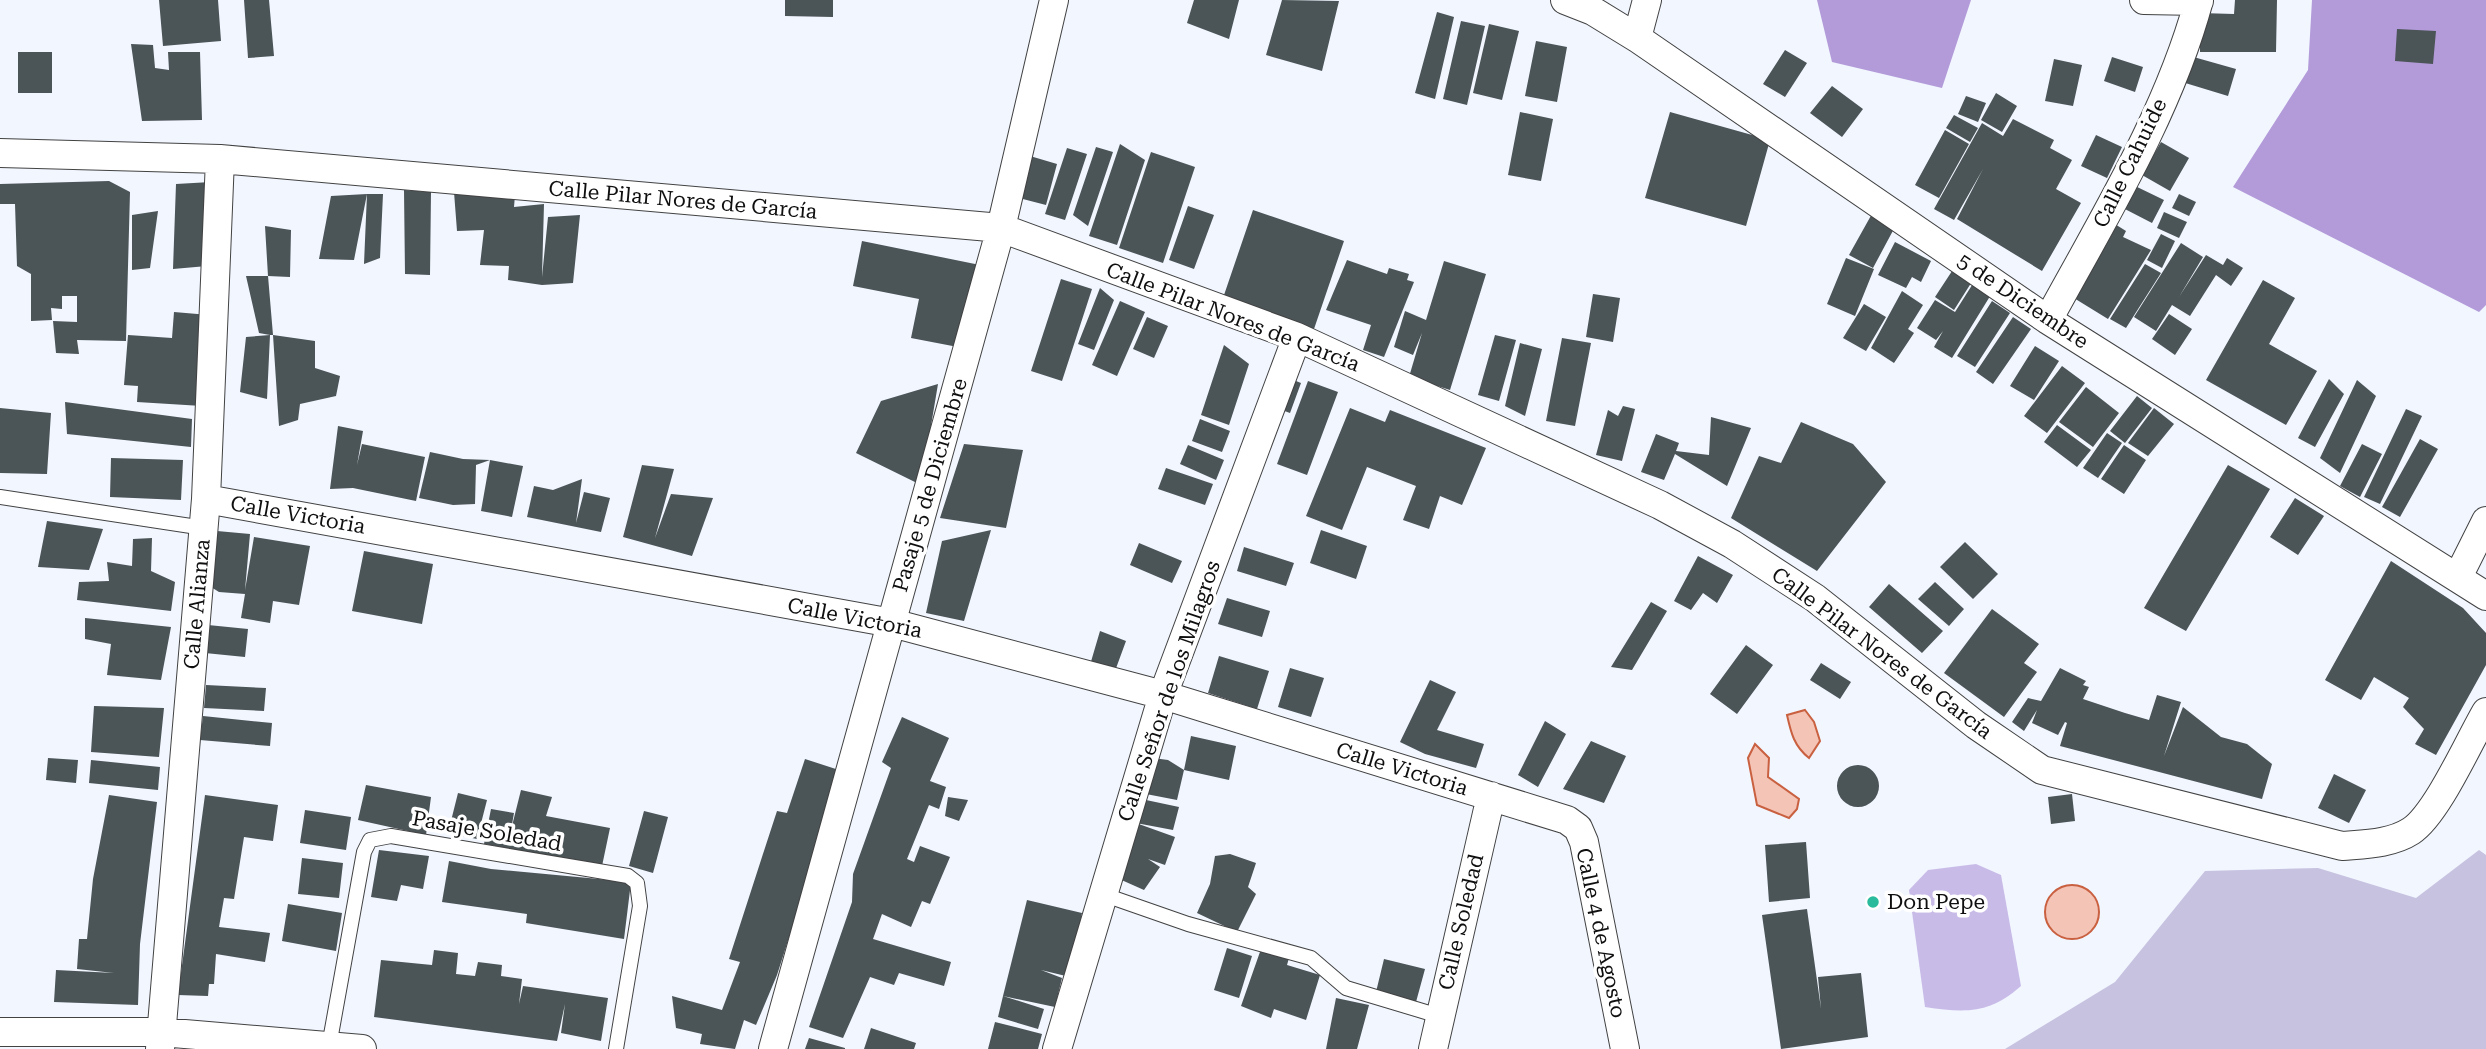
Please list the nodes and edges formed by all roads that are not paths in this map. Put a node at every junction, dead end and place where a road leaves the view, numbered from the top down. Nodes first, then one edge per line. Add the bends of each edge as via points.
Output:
1 (1054, 0) edge
2 (1565, 0) edge
3 (1647, 0) edge
4 (2144, 0) edge
5 (2199, 1) edge
6 (1637, 38) junction
7 (0, 153) edge
8 (220, 159) junction
9 (1001, 228) junction
10 (2048, 320) junction
11 (1297, 337) junction
12 (0, 497) edge
13 (206, 499) junction
14 (2486, 521) edge
15 (204, 528) junction
16 (2458, 577) junction
17 (2486, 596) edge
18 (892, 622) junction
19 (1163, 695) junction
20 (2486, 712) edge
21 (1490, 796) junction
22 (1102, 894) junction
23 (1439, 1016) junction
24 (0, 1032) edge
25 (161, 1040) edge
26 (329, 1046) junction
27 (362, 1049) edge
28 (617, 1049) edge
29 (773, 1049) edge
30 (1057, 1049) edge
31 (1433, 1049) edge
32 (1625, 1049) edge

1 - 9 street, Pasaje 5 de Diciembre
2 - 6 street, 5 de Diciembre
3 - 6 street
4 - 5 street
5 - 10 street, Calle Cahuide via 2130,169
6 - 10 street, 5 de Diciembre
7 - 8 street, Calle Pilar Nores de García
8 - 9 street, Calle Pilar Nores de García
8 - 13 street, Calle Alianza
9 - 11 street, Calle Pilar Nores de García
9 - 18 street, Pasaje 5 de Diciembre
10 - 16 street, 5 de Diciembre
11 - 19 street, Calle Señor de los Milagros
11 - 20 street, Calle Pilar Nores de García via 1660,505 1732,544 1815,598 1976,725 2042,770 2342,846 2392,839 2428,816
12 - 15 lane
13 - 15 street, Calle Alianza
13 - 18 street, Calle Victoria
14 - 16 street
15 - 25 street, Calle Alianza
16 - 17 street, 5 de Diciembre
18 - 19 street, Calle Victoria
18 - 29 street, Pasaje 5 de Diciembre
19 - 21 street, Calle Victoria
19 - 22 street, Calle Señor de los Milagros
21 - 23 street, Calle Soledad
21 - 32 street, Calle 4 de Agosto via 1567,820 1578,828
22 - 23 lane via 1188,924 1311,958 1346,988
22 - 30 street, Calle Señor de los Milagros
23 - 31 street, Calle Soledad
24 - 25 street
25 - 26 street
26 - 27 street
26 - 28 lane, Pasaje Soledad via 364,852 370,840 391,836 628,876 637,883 640,906

